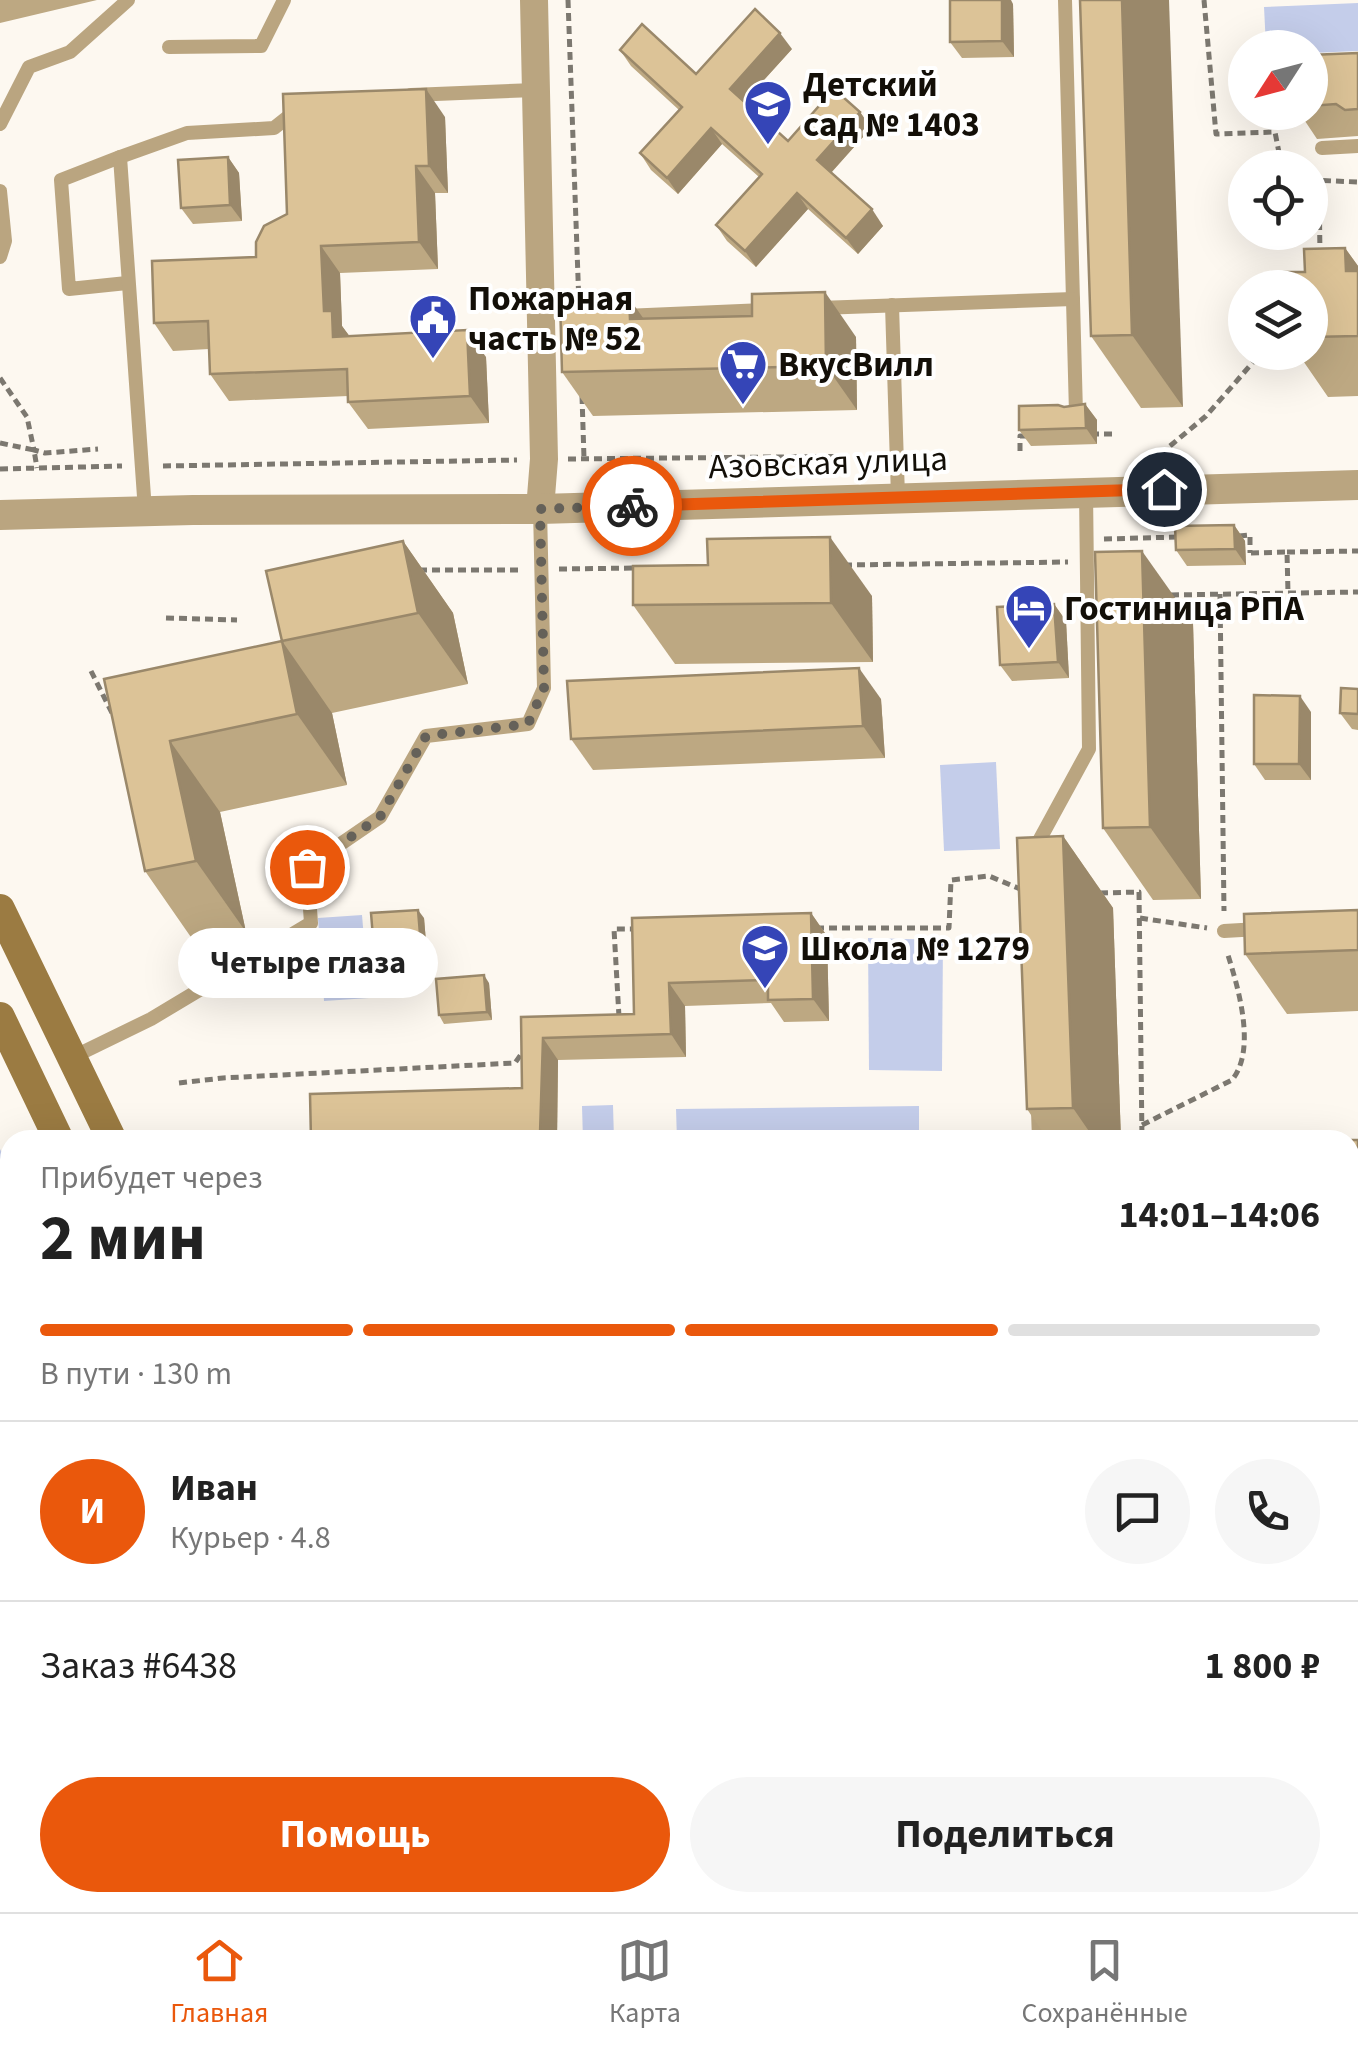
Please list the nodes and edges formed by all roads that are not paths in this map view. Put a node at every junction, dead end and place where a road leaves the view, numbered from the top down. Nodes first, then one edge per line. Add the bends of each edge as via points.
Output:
1 (128, 0) edge
2 (284, 0) edge
3 (534, 0) edge
4 (1064, 0) edge
5 (170, 47) dead end
6 (535, 90) junction
7 (386, 96) edge
8 (311, 99) edge
9 (0, 124) edge
10 (1358, 146) edge
11 (1322, 148) dead end
12 (120, 157) junction
13 (0, 191) edge
14 (0, 257) edge
15 (127, 282) junction
16 (1073, 299) junction
17 (892, 305) junction
18 (794, 309) edge
19 (775, 310) edge
20 (579, 318) edge
21 (1076, 413) edge
22 (1358, 484) edge
23 (1086, 491) junction
24 (898, 497) junction
25 (540, 509) junction
26 (145, 512) junction
27 (0, 515) edge
28 (1033, 894) edge
29 (0, 910) edge
30 (1282, 928) edge
31 (1224, 931) road end
32 (0, 1017) edge
33 (72, 1058) junction
34 (1038, 1102) edge
35 (53, 1130) edge
36 (107, 1130) edge
37 (1039, 1130) edge

1 - 9 lane via 70,52 29,67
2 - 5 lane via 261,46
3 - 6 street
4 - 16 lane
6 - 7 lane
6 - 25 street via 549,319
8 - 12 lane via 274,128 187,133
10 - 11 lane
12 - 15 lane
12 - 15 lane via 61,180 69,289
13 - 14 lane
15 - 26 lane
16 - 17 lane
16 - 21 lane
17 - 18 lane
17 - 24 lane
19 - 20 lane
22 - 23 street, Азовская улица
23 - 24 street, Азовская улица
23 - 28 lane via 1089,749 1032,853
24 - 25 street, Азовская улица
25 - 26 street, Азовская улица
25 - 33 lane via 544,688 528,724 426,736 380,817 307,867 311,923
26 - 27 street, Азовская улица
29 - 33 main road
30 - 31 lane
32 - 35 main road
33 - 36 main road
34 - 37 lane

